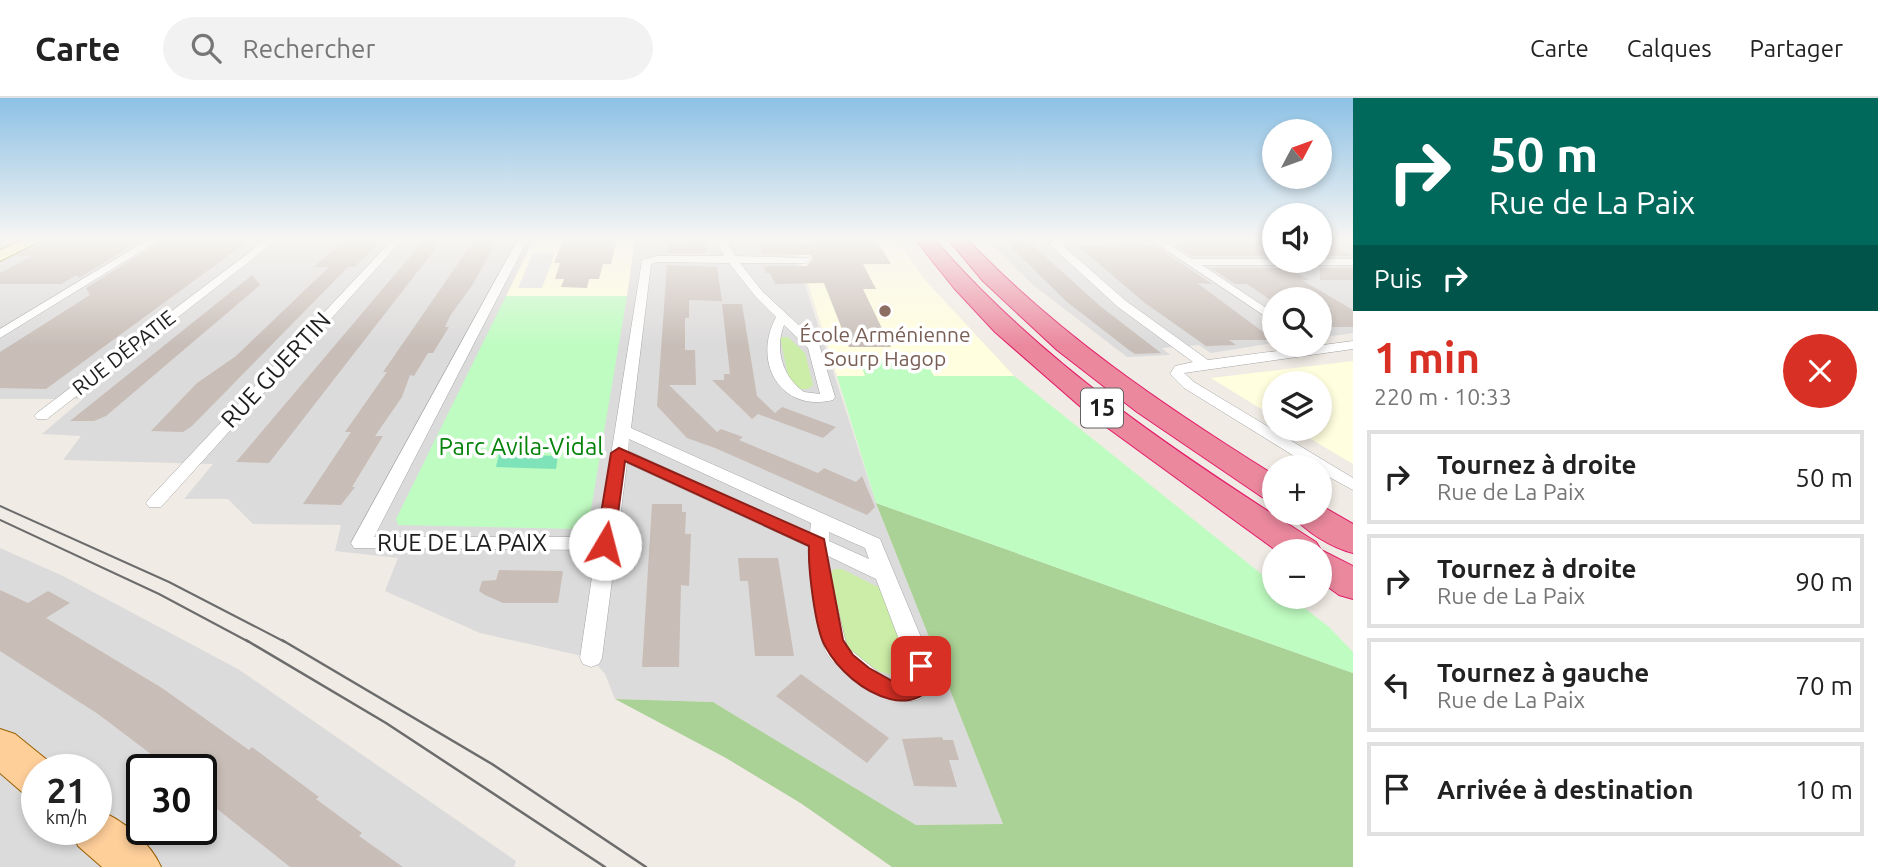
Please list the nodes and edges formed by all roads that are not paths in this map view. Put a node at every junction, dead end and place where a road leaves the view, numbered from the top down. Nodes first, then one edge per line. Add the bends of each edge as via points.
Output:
1 (97, 275) edge
2 (226, 275) edge
3 (365, 275) edge
4 (504, 275) edge
5 (645, 275) edge
6 (745, 275) edge
7 (956, 275) edge
8 (991, 275) edge
9 (1090, 275) edge
10 (1210, 275) edge
11 (1262, 310) edge
12 (781, 318) junction
13 (0, 334) edge
14 (1353, 345) edge
15 (1332, 346) edge
16 (1262, 356) edge
17 (1205, 364) junction
18 (42, 416) dead end
19 (623, 430) junction
20 (619, 453) junction
21 (1262, 482) edge
22 (1353, 485) edge
23 (155, 503) dead end
24 (821, 519) junction
25 (1327, 525) edge
26 (1286, 539) edge
27 (1353, 541) edge
28 (817, 543) junction
29 (605, 544) junction
30 (1332, 571) edge
31 (884, 574) junction
32 (1353, 585) edge
33 (591, 658) dead end
34 (111, 845) edge
35 (137, 867) edge

1 - 13 street
2 - 18 street, RUE DÉPATIE
3 - 23 street, RUE GUERTIN
4 - 29 street, RUE DE LA PAIX via 361,543
5 - 19 street
6 - 12 street
7 - 26 highway, 15 via 1060,373
8 - 21 highway, 15 via 1077,352
9 - 17 street
10 - 11 street
12 - 12 street via 773,336 781,382 800,396 828,397 814,347
14 - 15 street
16 - 17 street
17 - 22 street via 1178,372 1178,376
19 - 20 street
19 - 24 street
20 - 28 street
20 - 29 street
24 - 28 street
24 - 31 street via 873,544
25 - 27 highway
28 - 31 street
28 - 31 street via 817,565 837,651 875,683 891,690 916,690 922,684 921,666
29 - 33 street
30 - 32 highway
34 - 35 main road

